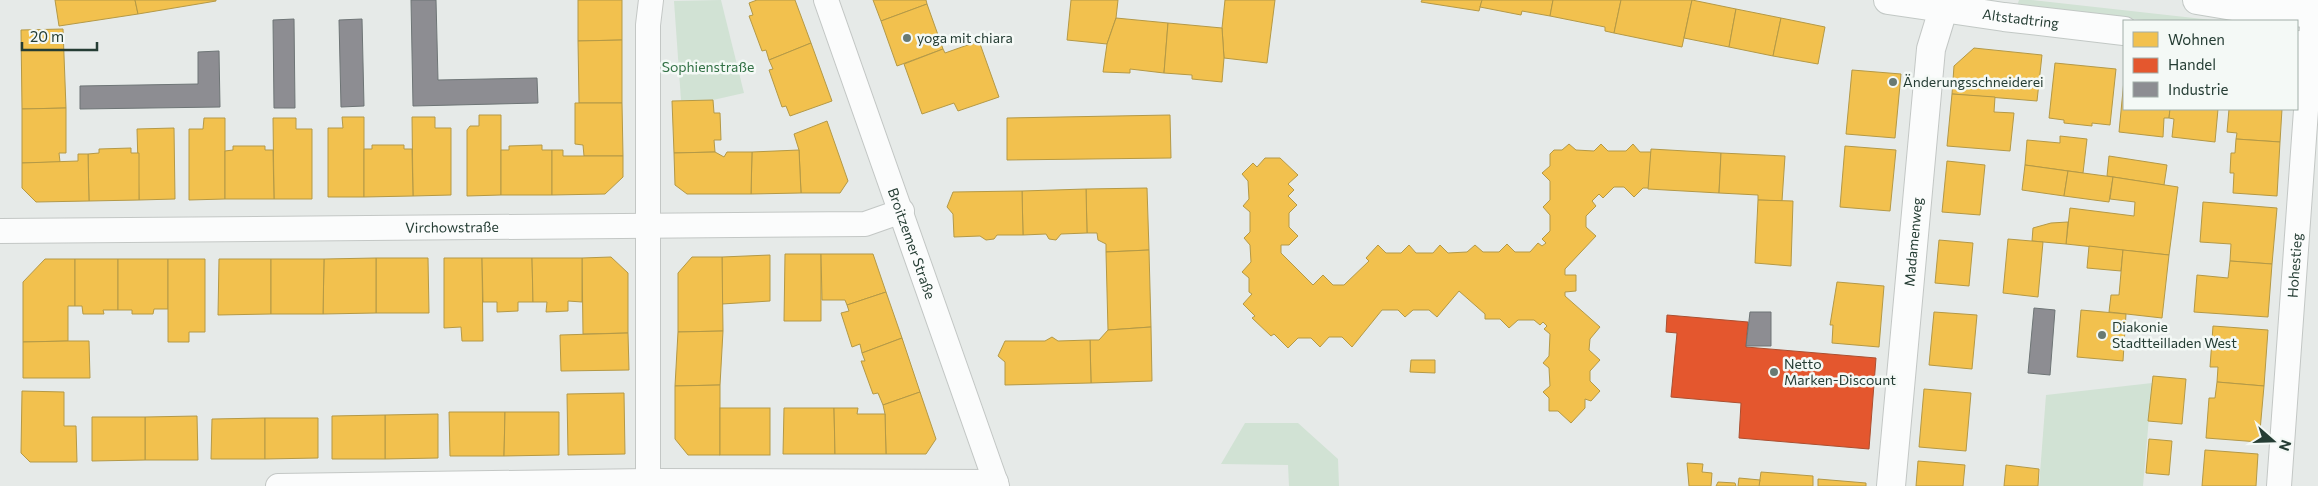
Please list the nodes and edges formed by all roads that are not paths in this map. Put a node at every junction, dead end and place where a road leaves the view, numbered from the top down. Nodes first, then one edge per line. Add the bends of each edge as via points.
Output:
1 (651, 0) edge
2 (826, 0) edge
3 (1888, 0) edge
4 (2197, 0) edge
5 (1944, 4) edge
6 (2316, 14) edge
7 (2123, 30) edge
8 (2308, 45) edge
9 (902, 211) junction
10 (648, 227) junction
11 (0, 230) edge
12 (648, 484) edge
13 (997, 484) edge
14 (278, 486) edge
15 (1891, 486) edge
16 (2279, 486) edge

1 - 10 street via 648,25
2 - 9 street, Broitzemer Straße
3 - 5 street, Altstadtring
4 - 6 street
5 - 7 street, Altstadtring
5 - 15 street, Madamenweg via 1931,49
6 - 8 street, Hohestieg
8 - 16 street, Hohestieg
9 - 10 street, Virchowstraße via 865,224
9 - 13 street, Broitzemer Straße
10 - 11 street, Virchowstraße
10 - 12 street
12 - 13 street
12 - 14 street

